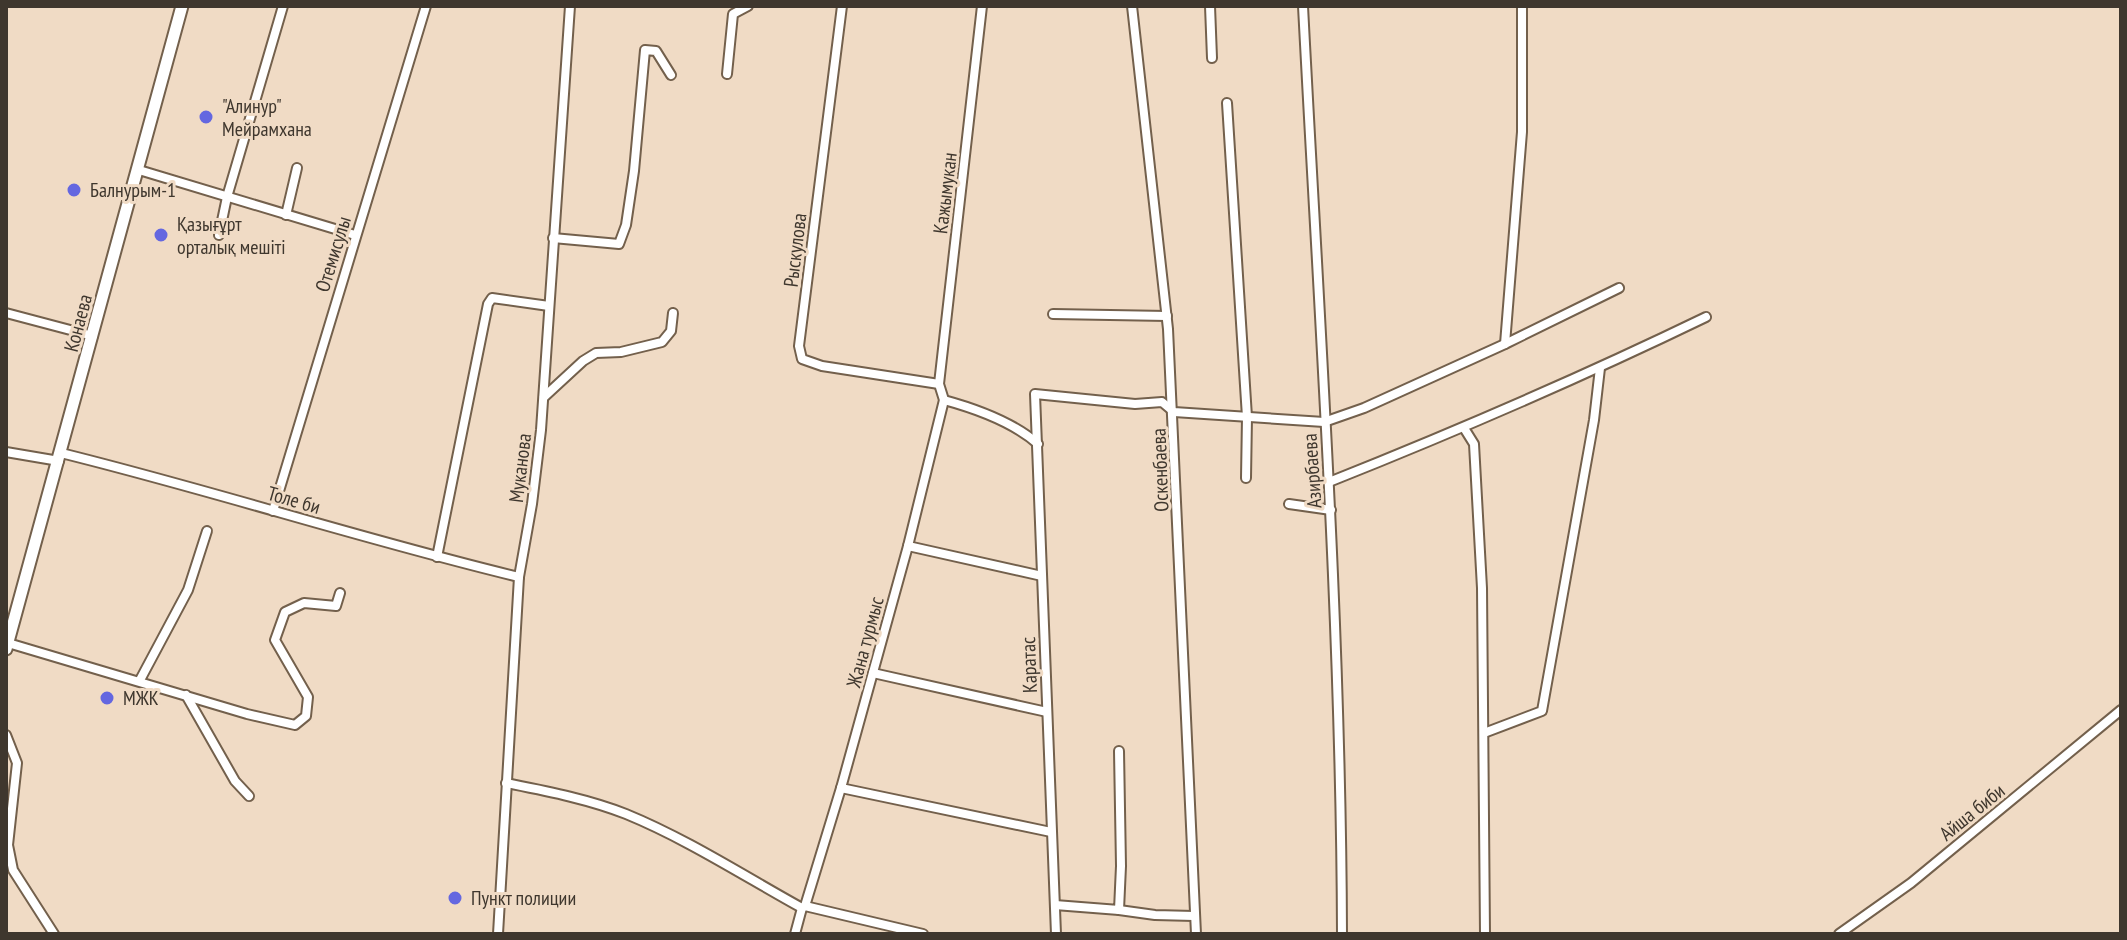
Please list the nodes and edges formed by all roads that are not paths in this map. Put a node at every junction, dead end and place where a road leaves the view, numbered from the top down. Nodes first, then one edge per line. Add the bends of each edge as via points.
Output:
1 (182, 6) edge
2 (283, 6) edge
3 (426, 6) edge
4 (570, 6) edge
5 (748, 6) edge
6 (842, 6) edge
7 (982, 6) edge
8 (1132, 6) edge
9 (1210, 6) edge
10 (1303, 6) edge
11 (1522, 6) edge
12 (1212, 58) dead end
13 (727, 74) dead end
14 (671, 75) dead end
15 (1227, 103) dead end
16 (297, 168) dead end
17 (139, 170) junction
18 (227, 197) junction
19 (286, 215) junction
20 (219, 235) dead end
21 (355, 235) junction
22 (553, 238) junction
23 (1619, 288) dead end
24 (549, 306) junction
25 (6, 313) edge
26 (673, 313) dead end
27 (1053, 314) dead end
28 (1167, 316) junction
29 (1706, 317) dead end
30 (93, 336) junction
31 (1505, 344) junction
32 (1600, 368) junction
33 (939, 384) junction
34 (544, 397) junction
35 (944, 400) junction
36 (1174, 412) junction
37 (1247, 417) junction
38 (1324, 422) junction
39 (1464, 428) junction
40 (1039, 444) junction
41 (6, 452) edge
42 (60, 457) junction
43 (1246, 478) dead end
44 (1329, 482) junction
45 (1289, 504) dead end
46 (1331, 510) junction
47 (273, 511) junction
48 (207, 531) dead end
49 (908, 546) junction
50 (437, 557) junction
51 (1042, 576) junction
52 (519, 577) junction
53 (340, 593) dead end
54 (12, 608) edge
55 (7, 646) edge
56 (873, 673) junction
57 (140, 680) junction
58 (185, 694) junction
59 (2121, 710) edge
60 (1047, 712) junction
61 (1484, 733) junction
62 (6, 735) edge
63 (1119, 751) dead end
64 (506, 783) junction
65 (841, 788) junction
66 (249, 796) dead end
67 (1051, 832) junction
68 (1055, 905) junction
69 (804, 907) junction
70 (1119, 910) junction
71 (1194, 916) junction
72 (54, 934) edge
73 (498, 934) edge
74 (795, 934) edge
75 (923, 934) edge
76 (1056, 934) edge
77 (1196, 934) edge
78 (1342, 934) edge
79 (1485, 934) edge
80 (1839, 934) edge

1 - 17 main road, Конаева
2 - 18 street
3 - 21 street, Отемисулы
4 - 22 street, Муканова
5 - 13 street via 733,14
6 - 33 street, Рыскулова via 799,346 802,359
7 - 33 street, Кажымукан
8 - 28 street, Оскенбаева
9 - 12 street
10 - 38 street, Азирбаева
11 - 31 street via 1522,132
14 - 22 street via 656,51 645,50 634,171 619,244
15 - 37 street
16 - 19 street
17 - 18 street
17 - 30 main road, Конаева
18 - 19 street
18 - 20 street
19 - 21 street
21 - 47 street, Отемисулы
22 - 24 street, Муканова
23 - 31 street
24 - 34 street, Муканова
24 - 50 street via 492,298 488,304
25 - 30 street
26 - 34 street via 671,331 662,342 596,353
27 - 28 street
28 - 36 street, Оскенбаева
29 - 32 street
30 - 42 main road, Конаева
31 - 38 street
32 - 39 street
32 - 61 street via 1542,711
33 - 35 street
34 - 52 street, Муканова
35 - 40 street via 974,408
35 - 49 street, Жана турмыс
36 - 37 street
36 - 40 street, Каратас via 1162,402 1035,394
36 - 71 street, Оскенбаева
37 - 38 street
37 - 43 street
38 - 44 street, Азирбаева
39 - 44 street
39 - 61 street via 1474,444
40 - 51 street, Каратас
41 - 42 street, Толе би
42 - 47 street, Толе би
42 - 54 main road, Конаева
44 - 46 street, Азирбаева
45 - 46 street
46 - 78 street, Азирбаева
47 - 50 street, Толе би
48 - 57 street via 188,590
49 - 51 street
49 - 56 street, Жана турмыс
50 - 52 street, Толе би
51 - 60 street, Каратас
52 - 64 street, Муканова
53 - 58 street via 336,606 304,603 285,612 275,640 308,697 306,716 295,725
54 - 55 main road, Конаева
55 - 57 street
56 - 60 street
56 - 65 street, Жана турмыс
57 - 58 street
58 - 66 street
59 - 80 street, Айша биби via 1911,883
60 - 67 street, Каратас
61 - 79 street
62 - 72 street via 17,763 8,845 13,870
63 - 70 street
64 - 69 street via 624,814
64 - 73 street, Муканова
65 - 67 street
65 - 69 street, Жана турмыс
67 - 68 street, Каратас
68 - 70 street
68 - 76 street, Каратас
69 - 74 street
69 - 75 street
70 - 71 street
71 - 77 street, Оскенбаева

